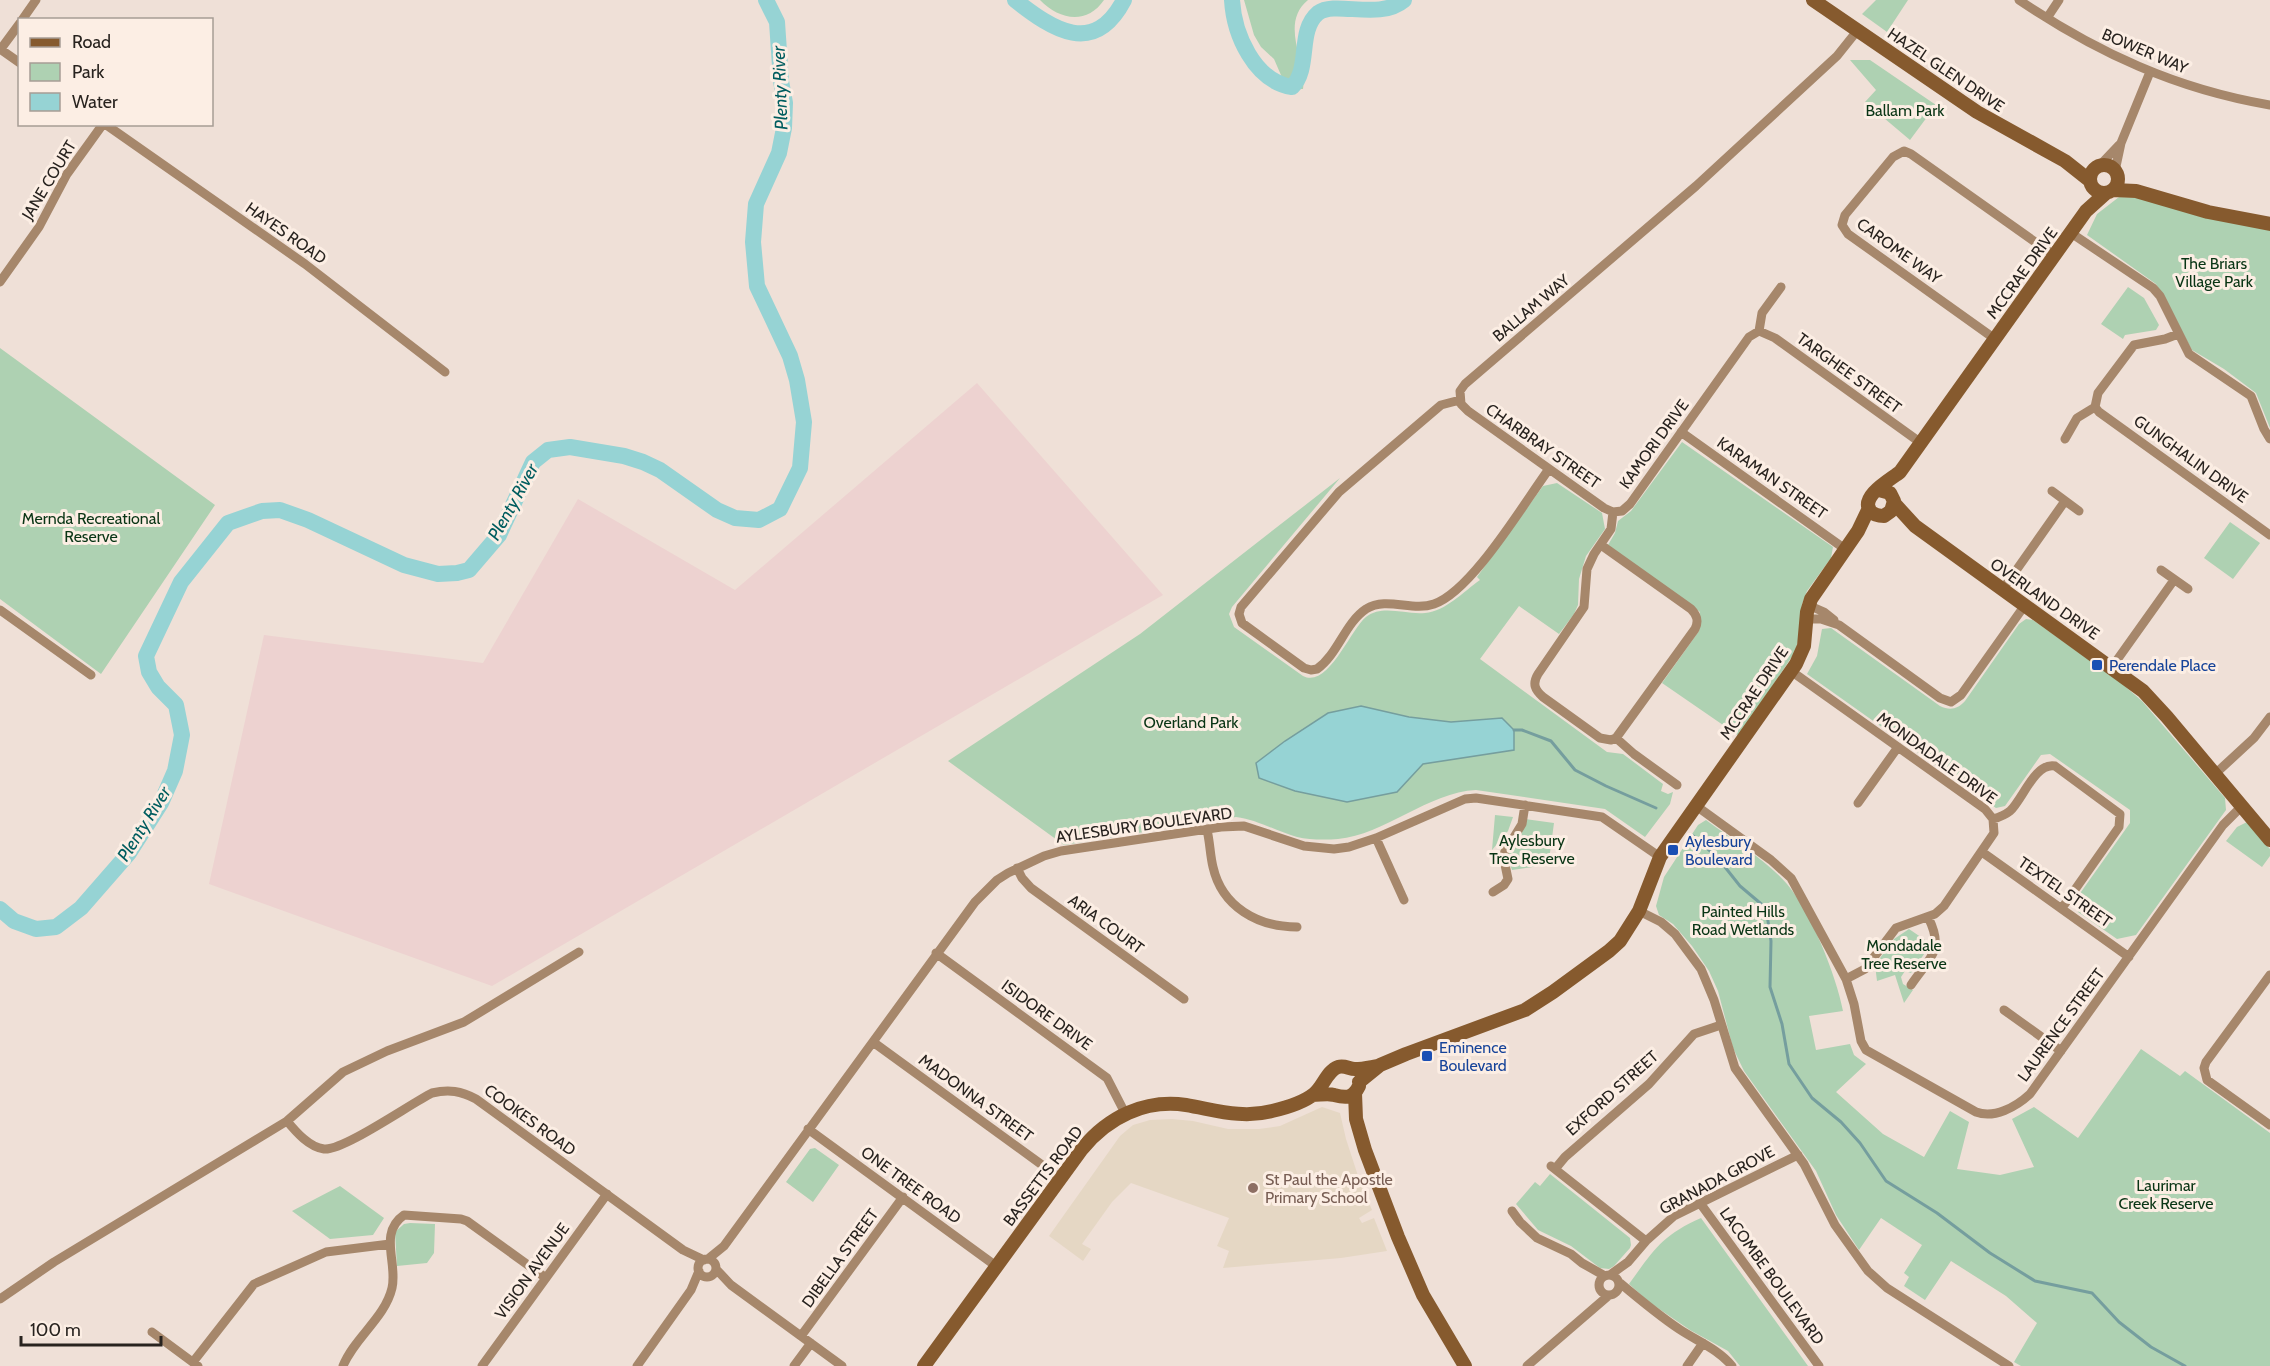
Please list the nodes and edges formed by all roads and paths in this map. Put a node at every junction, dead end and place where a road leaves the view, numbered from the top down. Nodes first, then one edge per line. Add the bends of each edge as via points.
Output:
1 (36, 0) edge
2 (1813, 0) edge
3 (2019, 0) edge
4 (2060, 0) edge
5 (23, 18) edge
6 (2047, 18) junction
7 (18, 25) edge
8 (1857, 31) junction
9 (0, 50) edge
10 (18, 62) edge
11 (2150, 72) junction
12 (2270, 105) edge
13 (103, 126) edge
14 (107, 126) edge
15 (2121, 143) junction
16 (2093, 175) junction
17 (2113, 183) junction
18 (2086, 211) junction
19 (2270, 224) edge
20 (2071, 233) junction
21 (2055, 256) junction
22 (0, 282) edge
23 (1781, 287) dead end
24 (1759, 331) junction
25 (2178, 334) junction
26 (1995, 339) junction
27 (445, 372) dead end
28 (1460, 400) junction
29 (2095, 407) junction
30 (1681, 432) junction
31 (2066, 439) dead end
32 (2270, 439) edge
33 (1921, 443) junction
34 (1548, 469) junction
35 (1900, 472) junction
36 (1879, 490) junction
37 (2052, 491) dead end
38 (2066, 501) junction
39 (1894, 502) junction
40 (2079, 511) dead end
41 (1614, 512) junction
42 (1878, 513) junction
43 (1915, 526) junction
44 (2268, 530) edge
45 (1600, 545) junction
46 (1845, 549) junction
47 (2161, 570) dead end
48 (2174, 580) junction
49 (2003, 589) junction
50 (2188, 589) dead end
51 (2025, 605) junction
52 (0, 610) edge
53 (1808, 612) junction
54 (1839, 625) junction
55 (2112, 667) junction
56 (1791, 670) junction
57 (91, 675) dead end
58 (2270, 717) edge
59 (1616, 738) junction
60 (1898, 747) junction
61 (2215, 774) junction
62 (1677, 785) dead end
63 (1858, 803) dead end
64 (1525, 805) junction
65 (1695, 805) junction
66 (2242, 806) junction
67 (1993, 819) junction
68 (1207, 830) junction
69 (1376, 838) junction
70 (2270, 840) edge
71 (1982, 852) junction
72 (1660, 857) junction
73 (1017, 868) junction
74 (1493, 892) dead end
75 (1404, 900) dead end
76 (2062, 908) junction
77 (1639, 911) junction
78 (1928, 917) junction
79 (1297, 927) dead end
80 (579, 952) dead end
81 (936, 954) junction
82 (2129, 957) junction
83 (2270, 975) edge
84 (1846, 979) junction
85 (1911, 985) dead end
86 (1184, 999) dead end
87 (2004, 1010) dead end
88 (1721, 1025) junction
89 (873, 1042) junction
90 (2061, 1051) junction
91 (1328, 1078) junction
92 (1348, 1087) junction
93 (1313, 1095) junction
94 (1125, 1113) junction
95 (287, 1121) junction
96 (2270, 1125) edge
97 (808, 1129) junction
98 (1798, 1155) junction
99 (1060, 1178) junction
100 (607, 1194) junction
101 (903, 1197) junction
102 (1700, 1203) junction
103 (1512, 1211) dead end
104 (1646, 1240) junction
105 (390, 1244) junction
106 (1628, 1262) junction
107 (1582, 1263) junction
108 (996, 1266) junction
109 (707, 1268) junction
110 (1607, 1275) junction
111 (546, 1278) junction
112 (1620, 1282) junction
113 (1599, 1287) junction
114 (1612, 1295) junction
115 (0, 1299) edge
116 (1642, 1303) junction
117 (1589, 1310) junction
118 (152, 1332) dead end
119 (801, 1336) junction
120 (811, 1343) junction
121 (1703, 1343) junction
122 (196, 1364) edge
123 (343, 1366) edge
124 (482, 1366) edge
125 (637, 1366) edge
126 (794, 1366) edge
127 (842, 1366) edge
128 (924, 1366) edge
129 (1465, 1366) edge
130 (1527, 1366) edge
131 (1687, 1366) edge
132 (1732, 1366) edge
133 (1819, 1366) edge
134 (2009, 1366) edge

1 - 5 street
2 - 8 street, HAZEL GLEN DRIVE
3 - 6 street, BOWER WAY
4 - 6 street
6 - 11 street, BOWER WAY
7 - 9 street
8 - 16 street, HAZEL GLEN DRIVE via 1987,118
8 - 28 street, BALLAM WAY via 1837,56 1696,186 1465,384
9 - 10 street
11 - 12 street, BOWER WAY via 2212,93
11 - 15 street
13 - 22 street, JANE COURT via 67,174 39,227
14 - 27 street, HAYES ROAD via 305,264
15 - 16 street
15 - 17 street
16 - 17 street via 2097,192
16 - 17 street via 2109,165
16 - 18 street, MCCRAE DRIVE
17 - 18 street, MCCRAE DRIVE
17 - 19 street via 2208,212
18 - 20 street, MCCRAE DRIVE
20 - 21 street, MCCRAE DRIVE
20 - 25 street via 2153,288
21 - 26 street, MCCRAE DRIVE
21 - 26 street, CAROME WAY via 1904,151 1893,157 1845,215 1842,225 1848,234
23 - 24 street, KAMORI DRIVE via 1761,313
24 - 30 street, KAMORI DRIVE via 1749,337
24 - 33 street, TARGHEE STREET via 1775,338
25 - 29 street via 2134,345 2098,393
25 - 32 street via 2189,354 2251,396
26 - 33 street, MCCRAE DRIVE
28 - 34 street, CHARBRAY STREET via 1467,411
28 - 34 street via 1441,405 1339,492 1244,603 1239,614 1246,627 1304,668 1317,669 1368,608 1380,604 1434,604 1467,581
29 - 31 street via 2077,418
29 - 44 street, GUNGHALIN DRIVE
30 - 41 street, KAMORI DRIVE via 1630,504
30 - 46 street, KARAMAN STREET
33 - 35 street, MCCRAE DRIVE
34 - 41 street, CHARBRAY STREET
35 - 36 street, MCCRAE DRIVE
35 - 39 street, MCCRAE DRIVE
36 - 39 street via 1887,491
36 - 42 street via 1868,503
37 - 38 street
38 - 40 street
38 - 49 street
39 - 42 street via 1891,511
39 - 43 street, OVERLAND DRIVE
41 - 45 street via 1611,529
42 - 43 street, OVERLAND DRIVE
42 - 46 street, MCCRAE DRIVE
43 - 49 street, OVERLAND DRIVE
45 - 59 street via 1587,569 1584,607 1538,674 1534,687 1600,738
45 - 59 street via 1691,609 1698,621 1666,672
46 - 53 street, MCCRAE DRIVE via 1817,590
47 - 48 street
48 - 50 street
48 - 55 street
49 - 51 street, OVERLAND DRIVE
51 - 54 street via 1967,687 1951,702
51 - 55 street, OVERLAND DRIVE
52 - 57 street
53 - 54 street
53 - 54 street via 1831,616
53 - 56 street, MCCRAE DRIVE via 1804,646
55 - 61 street, OVERLAND DRIVE via 2156,704
56 - 60 street, MONDADALE DRIVE
56 - 65 street, MCCRAE DRIVE
58 - 61 street via 2254,738
59 - 62 street
60 - 63 street
60 - 67 street, MONDADALE DRIVE via 1985,809
61 - 66 street, OVERLAND DRIVE
64 - 69 street, AYLESBURY BOULEVARD via 1465,799
64 - 72 street, AYLESBURY BOULEVARD via 1602,817
64 - 74 street via 1522,824 1503,855 1508,879
65 - 72 street, BASSETTS ROAD
65 - 84 street, LAURENCE STREET via 1791,878
66 - 70 street, OVERLAND DRIVE
66 - 82 street, LAURENCE STREET via 2223,825
67 - 71 street, MONDADALE DRIVE via 1994,833
67 - 76 street via 2013,808 2039,771 2052,765 2116,808 2120,814 2119,827
68 - 69 street, AYLESBURY BOULEVARD via 1244,826 1318,848 1349,847
68 - 73 street, AYLESBURY BOULEVARD via 1061,851
68 - 79 street via 1216,876 1232,902 1265,923
69 - 75 street
71 - 76 street, TEXTEL STREET
71 - 78 street, MONDADALE DRIVE via 1944,906
72 - 77 street, BASSETTS ROAD
73 - 81 street, AYLESBURY BOULEVARD via 986,890
73 - 86 street, ARIA COURT via 1031,888
76 - 82 street, TEXTEL STREET
77 - 88 street via 1675,934 1701,969
77 - 92 street, BASSETTS ROAD via 1609,951 1538,1003 1380,1065
78 - 84 street, MONDADALE DRIVE via 1896,928 1865,969
78 - 85 street via 1937,946
80 - 95 street via 464,1022 343,1072
81 - 89 street, AYLESBURY BOULEVARD
81 - 94 street, ISIDORE DRIVE via 1107,1078
82 - 90 street, LAURENCE STREET
83 - 96 street via 2204,1068 2207,1080
84 - 90 street, LAURENCE STREET via 1866,1050 1983,1115 2025,1099
87 - 90 street
88 - 98 street via 1735,1068
88 - 104 street, EXFORD STREET via 1694,1034 1649,1084 1553,1167
89 - 97 street, AYLESBURY BOULEVARD
89 - 99 street, MADONNA STREET
91 - 92 street via 1328,1087
91 - 92 street, BASSETTS ROAD via 1336,1068 1345,1066
91 - 93 street, BASSETTS ROAD
92 - 93 street, BASSETTS ROAD
92 - 129 street via 1365,1150 1413,1274
93 - 94 street, BASSETTS ROAD via 1259,1114 1231,1114 1172,1104
94 - 99 street, BASSETTS ROAD via 1090,1139
95 - 100 street, COOKES ROAD via 313,1145 331,1149 432,1093 459,1091 476,1099
95 - 115 street
97 - 101 street, ONE TREE ROAD
97 - 109 street, AYLESBURY BOULEVARD
98 - 102 street, GRANADA GROVE
98 - 134 street via 1842,1236 1875,1278
99 - 108 street, BASSETTS ROAD
100 - 109 street, COOKES ROAD
100 - 111 street, VISION AVENUE
101 - 108 street, ONE TREE ROAD
101 - 119 street, DIBELLA STREET
102 - 104 street, GRANADA GROVE via 1674,1216
102 - 133 street, LACOMBE BOULEVARD
103 - 107 street via 1537,1238
104 - 106 street, GRANADA GROVE
105 - 111 street via 394,1225 409,1214 461,1219
105 - 122 street via 326,1252 254,1284
105 - 123 street via 393,1280 388,1299
106 - 110 street, GRANADA GROVE
106 - 112 street, GRANADA GROVE
107 - 110 street
107 - 113 street
108 - 128 street, BASSETTS ROAD
109 - 119 street, COOKES ROAD
109 - 125 street, AYLESBURY BOULEVARD
110 - 112 street
110 - 113 street
111 - 124 street, VISION AVENUE
112 - 114 street via 1620,1288
112 - 116 street
113 - 114 street
113 - 117 street
114 - 116 street
114 - 117 street
116 - 121 street
117 - 130 street
118 - 122 street
119 - 120 street, COOKES ROAD
120 - 126 street
120 - 127 street, COOKES ROAD
121 - 131 street
121 - 132 street

